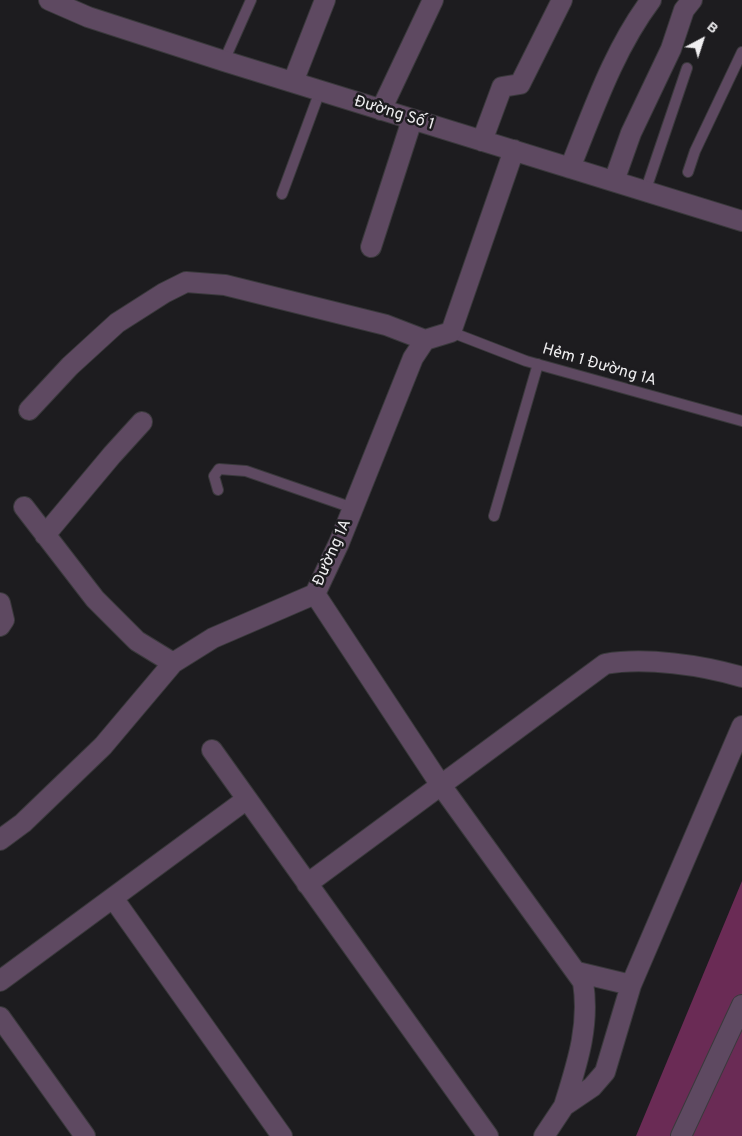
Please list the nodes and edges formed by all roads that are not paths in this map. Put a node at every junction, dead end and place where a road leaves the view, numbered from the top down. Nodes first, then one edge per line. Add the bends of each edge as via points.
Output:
1 (49, 0) edge
2 (251, 0) edge
3 (325, 0) edge
4 (433, 0) edge
5 (562, 0) edge
6 (651, 0) edge
7 (692, 0) edge
8 (742, 52) edge
9 (224, 61) junction
10 (688, 68) dead end
11 (293, 82) junction
12 (320, 91) junction
13 (381, 110) junction
14 (412, 120) junction
15 (482, 141) junction
16 (514, 150) junction
17 (570, 168) junction
18 (688, 172) dead end
19 (614, 182) junction
20 (645, 192) junction
21 (282, 194) dead end
22 (742, 222) edge
23 (371, 247) dead end
24 (452, 332) junction
25 (424, 340) junction
26 (538, 364) junction
27 (29, 410) dead end
28 (742, 421) edge
29 (142, 422) dead end
30 (218, 490) dead end
31 (24, 507) dead end
32 (353, 508) junction
33 (494, 516) dead end
34 (45, 535) junction
35 (315, 594) junction
36 (0, 603) edge
37 (0, 626) edge
38 (173, 663) junction
39 (742, 677) edge
40 (742, 726) edge
41 (212, 750) dead end
42 (440, 784) junction
43 (247, 799) junction
44 (0, 840) edge
45 (308, 884) junction
46 (113, 898) junction
47 (576, 972) junction
48 (0, 981) edge
49 (631, 984) junction
50 (742, 1005) edge
51 (0, 1017) edge
52 (564, 1106) junction
53 (86, 1136) edge
54 (282, 1136) edge
55 (488, 1136) edge
56 (544, 1136) edge
57 (681, 1136) edge

1 - 9 street, Đường Số 1 via 88,17
2 - 9 lane
3 - 11 street
4 - 13 street
5 - 15 street via 520,84 502,87
6 - 17 street via 611,70
7 - 19 street via 684,10 671,50 631,132
8 - 18 lane via 695,150
9 - 11 street, Đường Số 1
10 - 20 lane
11 - 12 street, Đường Số 1
12 - 13 street, Đường Số 1
12 - 21 lane
13 - 14 street, Đường Số 1
14 - 15 street, Đường Số 1
14 - 23 street
15 - 16 street, Đường Số 1
16 - 17 street, Đường Số 1
16 - 24 street
17 - 19 street, Đường Số 1
19 - 20 street, Đường Số 1
20 - 22 street, Đường Số 1
24 - 25 street
24 - 26 lane, Hẻm 1 Đường 1A
25 - 27 street via 386,325 225,285 186,282 117,323
25 - 32 street, Đường 1A via 413,358
26 - 28 lane, Hẻm 1 Đường 1A
26 - 33 lane
29 - 34 street
30 - 32 lane via 214,476 219,469 246,471
31 - 34 street
32 - 35 street, Đường 1A
34 - 38 street via 102,606 137,641
35 - 38 street, Đường 1A via 213,638
35 - 42 street
36 - 37 street via 4,620
38 - 44 street, Đường 1A via 103,746 23,823
39 - 42 street via 682,666 622,661 604,664
40 - 49 street
41 - 43 street
42 - 45 street
42 - 47 street
43 - 45 street
43 - 46 street
45 - 55 street
46 - 48 street
46 - 54 street
47 - 49 street
47 - 52 street via 583,982 586,1013 581,1052
49 - 52 street via 605,1072 592,1087
50 - 57 street
51 - 53 street
52 - 56 street

